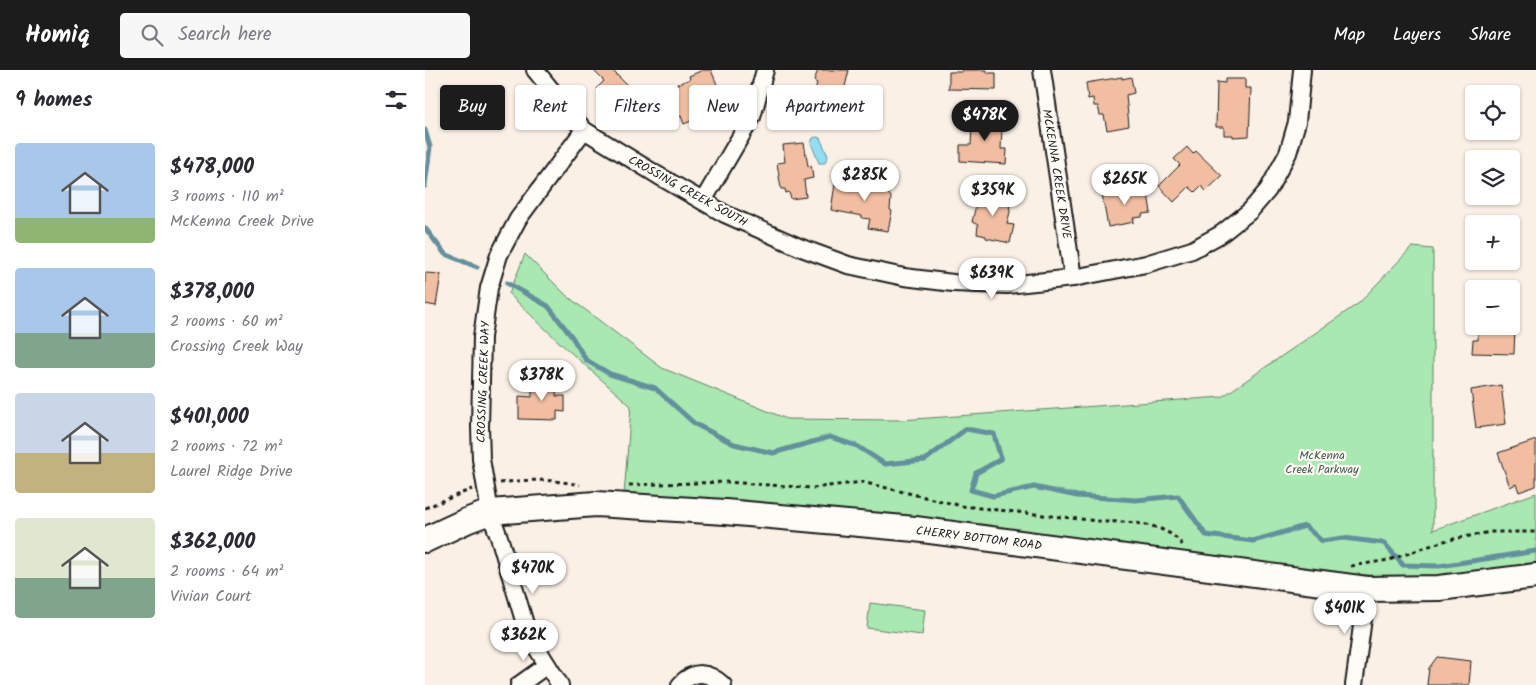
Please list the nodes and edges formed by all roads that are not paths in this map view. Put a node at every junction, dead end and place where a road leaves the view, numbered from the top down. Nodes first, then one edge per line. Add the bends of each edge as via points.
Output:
1 (535, 70) edge
2 (765, 70) edge
3 (1042, 70) edge
4 (1302, 70) edge
5 (547, 85) edge
6 (584, 130) joint
7 (703, 201) junction
8 (1073, 278) junction
9 (490, 512) junction
10 (425, 540) edge
11 (1536, 576) edge
12 (1367, 589) junction
13 (547, 665) junction
14 (519, 685) edge
15 (560, 685) edge
16 (680, 685) edge
17 (723, 685) edge
18 (1354, 685) edge

1 - 5 street, CROSSING CREEK SOUTH
2 - 7 street via 752,116
3 - 8 street, MCKENNA CREEK DRIVE
4 - 8 street, CROSSING CREEK SOUTH via 1297,122 1288,153 1268,190 1250,211 1221,234 1192,250 1147,264
6 - 7 street, CROSSING CREEK SOUTH
6 - 9 street, CROSSING CREEK WAY via 518,219 499,255 489,288 483,337 480,427 481,459
7 - 8 street, CROSSING CREEK SOUTH via 799,247 848,265 904,277 1007,285
9 - 10 main road, CHERRY BOTTOM ROAD
9 - 12 main road, CHERRY BOTTOM ROAD via 596,504 807,519 915,529
9 - 13 street, CROSSING CREEK WAY via 528,634
11 - 12 main road, CHERRY BOTTOM ROAD via 1439,588
12 - 18 street
13 - 14 street
13 - 15 street, CROSSING CREEK WAY
16 - 17 street via 690,676 705,674

